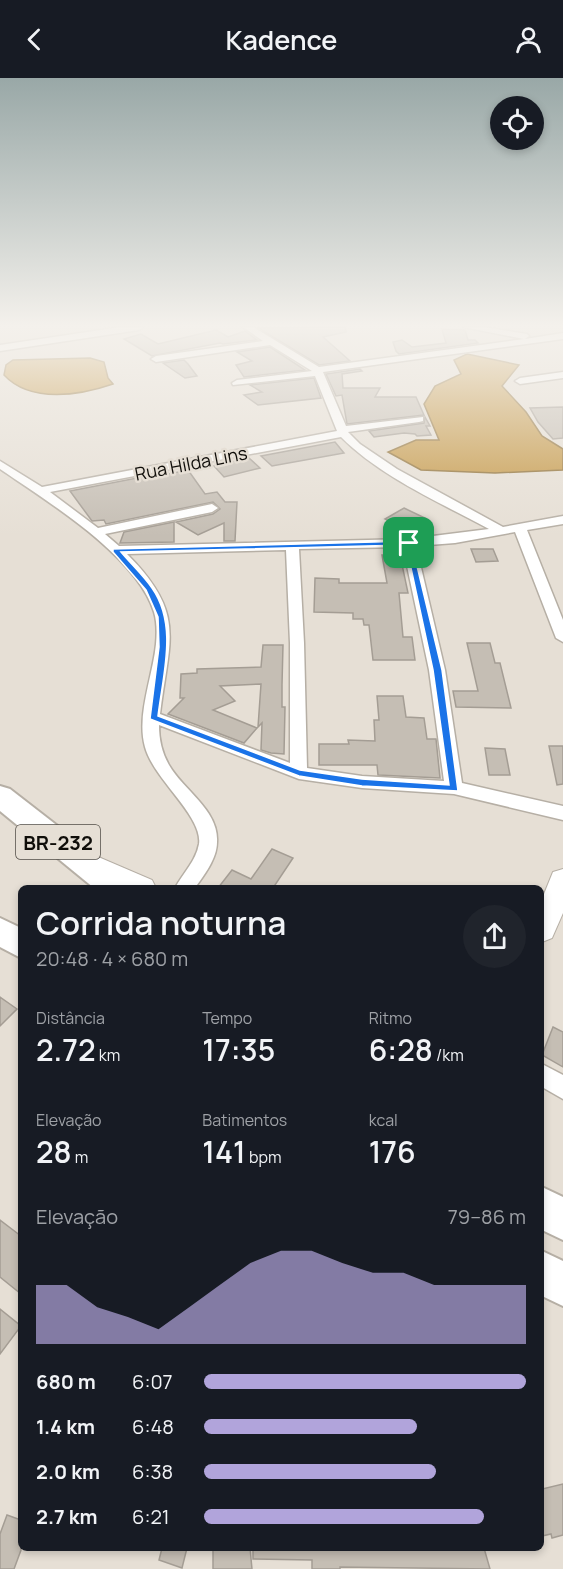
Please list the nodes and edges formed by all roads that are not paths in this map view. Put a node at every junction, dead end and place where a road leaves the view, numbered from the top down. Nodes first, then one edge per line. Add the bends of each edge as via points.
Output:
1 (329, 397) edge
2 (419, 419) dead end
3 (343, 431) junction
4 (0, 464) edge
5 (39, 491) junction
6 (212, 508) dead end
7 (563, 520) edge
8 (519, 526) junction
9 (499, 530) junction
10 (96, 532) junction
11 (409, 543) junction
12 (292, 545) junction
13 (115, 550) junction
14 (563, 638) edge
15 (153, 717) junction
16 (299, 773) junction
17 (454, 789) junction
18 (0, 796) edge
19 (563, 813) edge
20 (75, 855) junction
21 (563, 880) edge
22 (111, 885) edge
23 (136, 885) edge
24 (187, 885) edge
25 (544, 925) edge
26 (0, 931) edge
27 (18, 942) edge
28 (544, 1076) edge
29 (563, 1088) edge
30 (544, 1208) edge
31 (563, 1220) edge
32 (544, 1273) edge
33 (563, 1285) edge

1 - 3 street
2 - 3 street, Rua Hilda Lins
3 - 5 street, Rua Hilda Lins
3 - 9 street via 356,446 393,471
4 - 5 street
5 - 10 street
6 - 10 street
7 - 8 street
8 - 9 street
8 - 14 street
9 - 11 street
10 - 13 street
11 - 12 street
11 - 17 street via 438,670
12 - 13 street
12 - 16 street
13 - 15 street via 149,589 162,617 163,647
15 - 16 street
15 - 24 street via 153,748 169,776 196,809 208,834 205,857
16 - 17 street
17 - 19 street
18 - 20 highway, BR-232
20 - 22 highway, BR-232
20 - 23 main road
21 - 25 main road
26 - 27 highway
28 - 29 street
30 - 31 highway
32 - 33 highway

